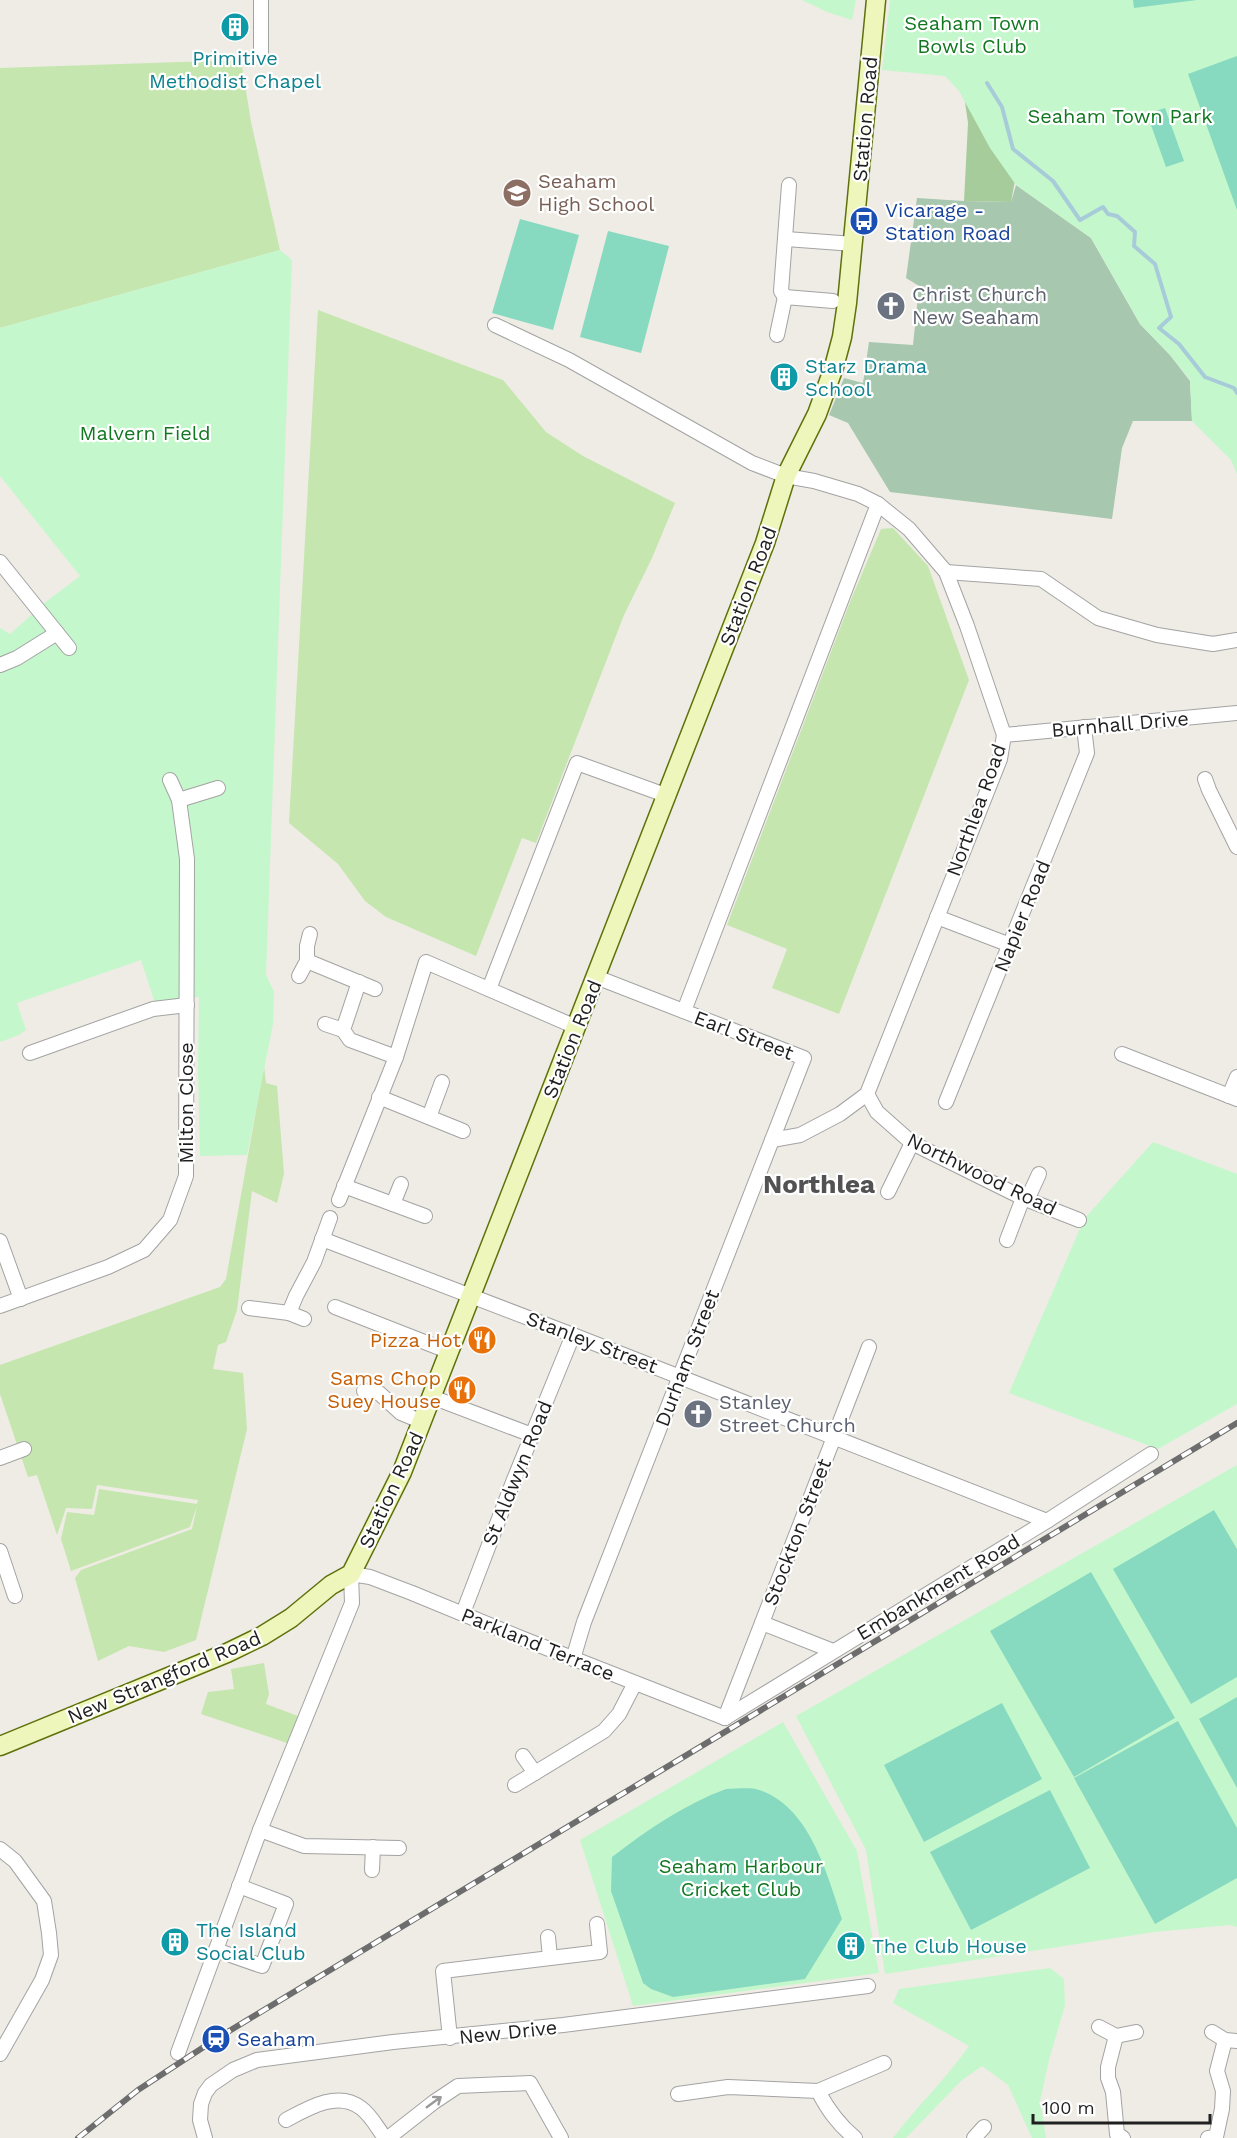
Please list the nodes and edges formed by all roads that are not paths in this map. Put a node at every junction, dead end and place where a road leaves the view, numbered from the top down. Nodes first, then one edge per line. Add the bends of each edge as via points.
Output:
1 (261, 0) edge
2 (876, 0) edge
3 (261, 53) dead end
4 (789, 185) dead end
5 (786, 239) junction
6 (854, 244) junction
7 (784, 297) junction
8 (833, 301) dead end
9 (495, 325) dead end
10 (777, 335) dead end
11 (786, 476) junction
12 (878, 504) junction
13 (0, 562) edge
14 (946, 572) junction
15 (57, 633) junction
16 (1237, 640) edge
17 (69, 648) dead end
18 (0, 665) edge
19 (1237, 713) edge
20 (1084, 727) junction
21 (1004, 735) junction
22 (1205, 779) dead end
23 (170, 780) dead end
24 (218, 788) dead end
25 (668, 796) junction
26 (179, 800) junction
27 (1237, 848) edge
28 (937, 918) junction
29 (310, 934) dead end
30 (1010, 945) junction
31 (307, 961) junction
32 (299, 976) dead end
33 (596, 977) junction
34 (359, 982) junction
35 (375, 989) dead end
36 (489, 989) junction
37 (187, 1005) junction
38 (684, 1011) junction
39 (325, 1024) dead end
40 (576, 1027) junction
41 (343, 1030) junction
42 (30, 1053) dead end
43 (1122, 1054) dead end
44 (396, 1058) junction
45 (804, 1058) joint
46 (1237, 1077) edge
47 (442, 1082) dead end
48 (867, 1094) junction
49 (379, 1097) junction
50 (1233, 1098) edge
51 (946, 1102) dead end
52 (429, 1117) junction
53 (463, 1131) dead end
54 (772, 1140) junction
55 (912, 1143) junction
56 (1039, 1174) dead end
57 (401, 1184) dead end
58 (344, 1186) junction
59 (888, 1192) dead end
60 (1025, 1199) junction
61 (339, 1200) dead end
62 (393, 1204) junction
63 (425, 1216) dead end
64 (330, 1218) dead end
65 (1079, 1220) dead end
66 (322, 1239) junction
67 (1007, 1240) dead end
68 (0, 1241) edge
69 (471, 1295) junction
70 (21, 1299) junction
71 (0, 1305) edge
72 (335, 1307) dead end
73 (249, 1308) dead end
74 (289, 1313) junction
75 (304, 1319) dead end
76 (573, 1335) junction
77 (870, 1347) dead end
78 (450, 1352) junction
79 (681, 1377) junction
80 (364, 1391) dead end
81 (432, 1397) junction
82 (423, 1422) junction
83 (532, 1435) junction
84 (835, 1438) junction
85 (24, 1449) dead end
86 (1151, 1454) dead end
87 (0, 1458) edge
88 (1047, 1521) junction
89 (0, 1551) edge
90 (351, 1574) junction
91 (15, 1596) dead end
92 (463, 1613) junction
93 (762, 1623) junction
94 (833, 1651) junction
95 (573, 1659) junction
96 (635, 1683) junction
97 (725, 1718) junction
98 (0, 1746) edge
99 (523, 1756) dead end
100 (535, 1773) junction
101 (515, 1785) dead end
102 (260, 1830) junction
103 (373, 1848) junction
104 (399, 1848) dead end
105 (0, 1849) edge
106 (372, 1870) dead end
107 (239, 1887) junction
108 (597, 1924) dead end
109 (548, 1937) dead end
110 (216, 1950) junction
111 (550, 1957) junction
112 (868, 1986) dead end
113 (1099, 2027) dead end
114 (1136, 2032) dead end
115 (1212, 2032) dead end
116 (1116, 2036) junction
117 (450, 2038) junction
118 (1231, 2040) edge
119 (178, 2053) dead end
120 (0, 2054) edge
121 (884, 2063) dead end
122 (818, 2091) junction
123 (678, 2094) dead end
124 (286, 2120) dead end
125 (1116, 2136) edge
126 (205, 2138) edge
127 (386, 2138) edge
128 (561, 2138) edge
129 (855, 2138) edge
130 (1214, 2138) edge

1 - 3 street
2 - 6 main road, Station Road
4 - 5 street
5 - 6 street
5 - 7 street via 781,291
6 - 11 main road, Station Road via 848,303 834,367 817,414
7 - 8 street
7 - 10 street
9 - 11 street, Northlea Road via 569,360 752,463
11 - 12 street, Northlea Road via 858,494
11 - 25 main road, Station Road via 765,543
12 - 14 street, Northlea Road via 909,529
12 - 38 street
13 - 15 street
14 - 16 street via 1041,579 1098,618 1156,635 1213,644
14 - 21 street, Northlea Road
15 - 17 street
15 - 18 street
19 - 20 street, Burnhall Drive
20 - 21 street, Burnhall Drive
20 - 30 street, Napier Road via 1087,753
21 - 28 street, Northlea Road via 1000,759
22 - 27 street
23 - 26 street, Milton Close
24 - 26 street
25 - 33 main road, Station Road
25 - 36 street via 577,762
26 - 37 street, Milton Close via 187,859
28 - 30 street
28 - 48 street, Northlea Road
29 - 31 street
30 - 51 street, Napier Road
31 - 32 street
31 - 34 street
33 - 38 street, Earl Street
33 - 40 main road, Station Road
34 - 35 street
34 - 41 street
36 - 40 street
36 - 44 street via 426,962
37 - 42 street via 153,1009
37 - 70 street, Milton Close via 186,1176 170,1220 144,1250 108,1268
38 - 45 street, Earl Street
39 - 41 street
40 - 69 main road, Station Road
41 - 44 street via 350,1040
43 - 50 street
44 - 49 street
45 - 54 street, Durham Street
46 - 50 street
47 - 52 street
48 - 54 street via 800,1135
48 - 55 street, Northwood Road via 877,1112
49 - 52 street
49 - 58 street
52 - 53 street
54 - 79 street, Durham Street
55 - 59 street
55 - 60 street, Northwood Road
56 - 60 street
57 - 62 street
58 - 61 street
58 - 62 street
60 - 65 street, Northwood Road
60 - 67 street
62 - 63 street
64 - 66 street
66 - 69 street, Stanley Street
66 - 74 street
68 - 70 street
69 - 76 street, Stanley Street
69 - 78 main road, Station Road
70 - 71 street, Milton Close
72 - 78 street
73 - 74 street
74 - 75 street
76 - 79 street, Stanley Street
76 - 83 street, St Aldwyn Road
77 - 84 street, Stockton Street
78 - 81 main road, Station Road
79 - 84 street, Stanley Street
79 - 95 street, Durham Street
80 - 82 street via 379,1393 401,1413
81 - 82 main road, Station Road
81 - 83 street
82 - 90 main road, Station Road via 390,1500
83 - 92 street, St Aldwyn Road
84 - 88 street, Stanley Street
84 - 93 street, Stockton Street
85 - 87 street
86 - 88 street, Embankment Road
88 - 94 street, Embankment Road
89 - 91 street
90 - 92 street, Parkland Terrace via 370,1577
90 - 98 main road, New Strangford Road via 262,1636
90 - 102 street, Station Road via 352,1603
92 - 95 street, Parkland Terrace
93 - 94 street
93 - 97 street, Stockton Street
94 - 97 street, Embankment Road
95 - 96 street, Parkland Terrace
96 - 97 street, Parkland Terrace
96 - 100 street via 619,1714 604,1731
99 - 100 street
100 - 101 street
102 - 103 street via 304,1846
102 - 107 street, Station Road
103 - 104 street
103 - 106 street
105 - 120 street via 15,1861 44,1901 51,1954 42,1980
107 - 110 street, Station Road
107 - 110 street via 286,1904 262,1966
108 - 111 street via 600,1952
109 - 111 street
110 - 119 street, Station Road
111 - 117 street via 443,1971
112 - 117 street, New Drive
113 - 116 street
114 - 116 street
115 - 118 street
116 - 125 street via 1108,2078 1113,2092
117 - 126 street, New Drive via 257,2060 233,2070 205,2093 200,2120
118 - 130 street via 1217,2071 1223,2091
121 - 122 street
122 - 123 street via 728,2087
122 - 129 street via 830,2113
124 - 127 street via 331,2101 351,2102 363,2109
127 -> 128 street via 458,2086 530,2083

